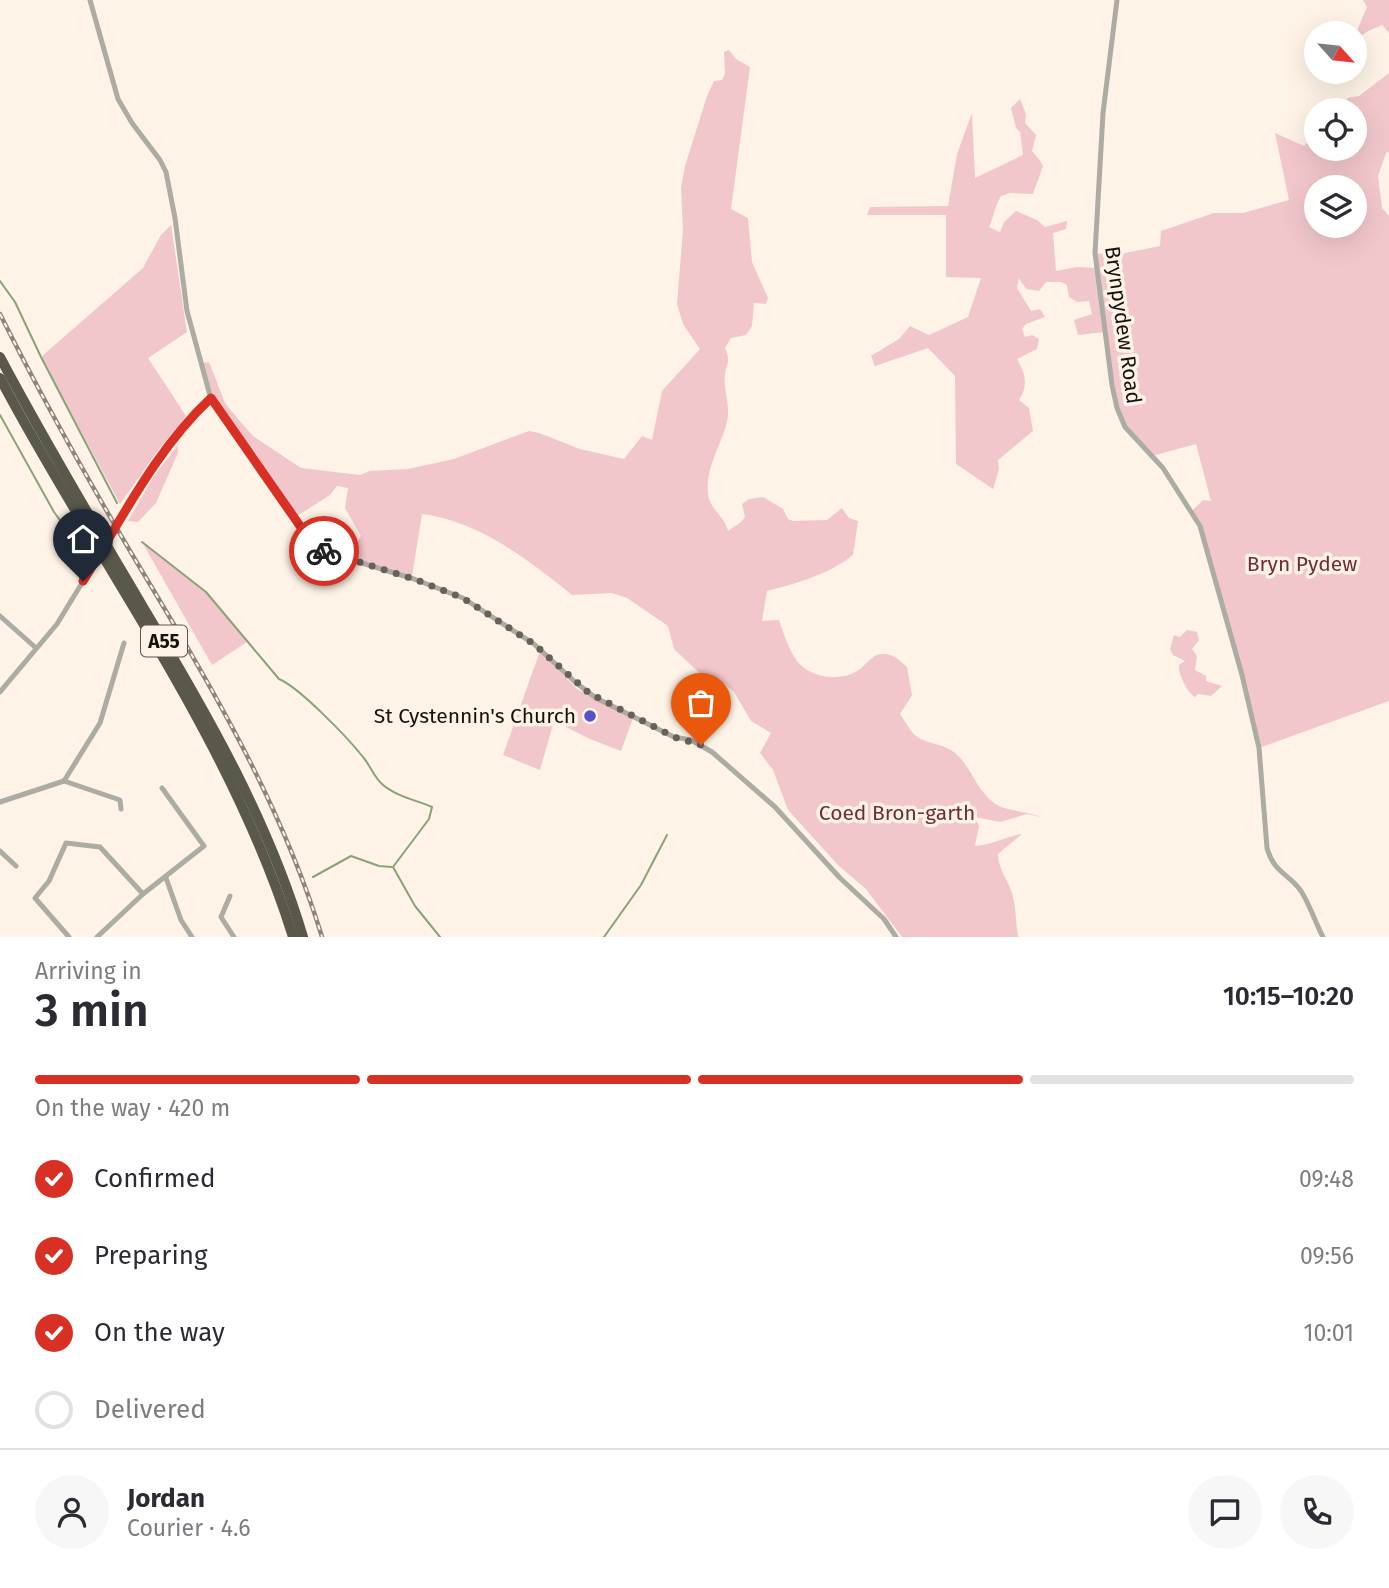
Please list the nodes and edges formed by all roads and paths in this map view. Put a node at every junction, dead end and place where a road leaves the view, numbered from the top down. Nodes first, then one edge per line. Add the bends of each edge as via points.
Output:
1 (90, 0) edge
2 (1117, 0) edge
3 (0, 357) edge
4 (0, 378) edge
5 (211, 398) junction
6 (0, 616) edge
7 (124, 643) dead end
8 (36, 648) junction
9 (0, 692) edge
10 (64, 782) junction
11 (162, 788) dead end
12 (0, 802) edge
13 (121, 809) dead end
14 (0, 851) edge
15 (16, 866) dead end
16 (166, 878) junction
17 (144, 894) junction
18 (230, 896) dead end
19 (69, 937) edge
20 (97, 937) edge
21 (192, 937) edge
22 (234, 937) edge
23 (293, 937) edge
24 (303, 937) edge
25 (896, 937) edge
26 (1323, 937) edge

1 - 5 street via 118,99 166,172 187,311
2 - 26 street, Brynpydew Road via 1102,113 1095,253 1117,408 1125,427 1163,468 1200,526 1259,748 1267,848 1272,864 1300,889
3 - 24 highway, A55 via 200,701 264,833
4 - 23 highway, A55 via 222,766 281,897
5 - 8 street, bridge via 189,418 157,462 57,624
5 - 25 street via 319,548 463,598 534,644 589,693 712,752 775,807
6 - 8 street
7 - 10 street via 100,723
8 - 9 street
10 - 12 street
10 - 13 street via 120,800
11 - 16 street via 204,846
14 - 15 street
16 - 17 street
16 - 21 street
17 - 19 street via 100,847 66,844 49,881 35,898
17 - 20 street
18 - 22 street via 221,917

